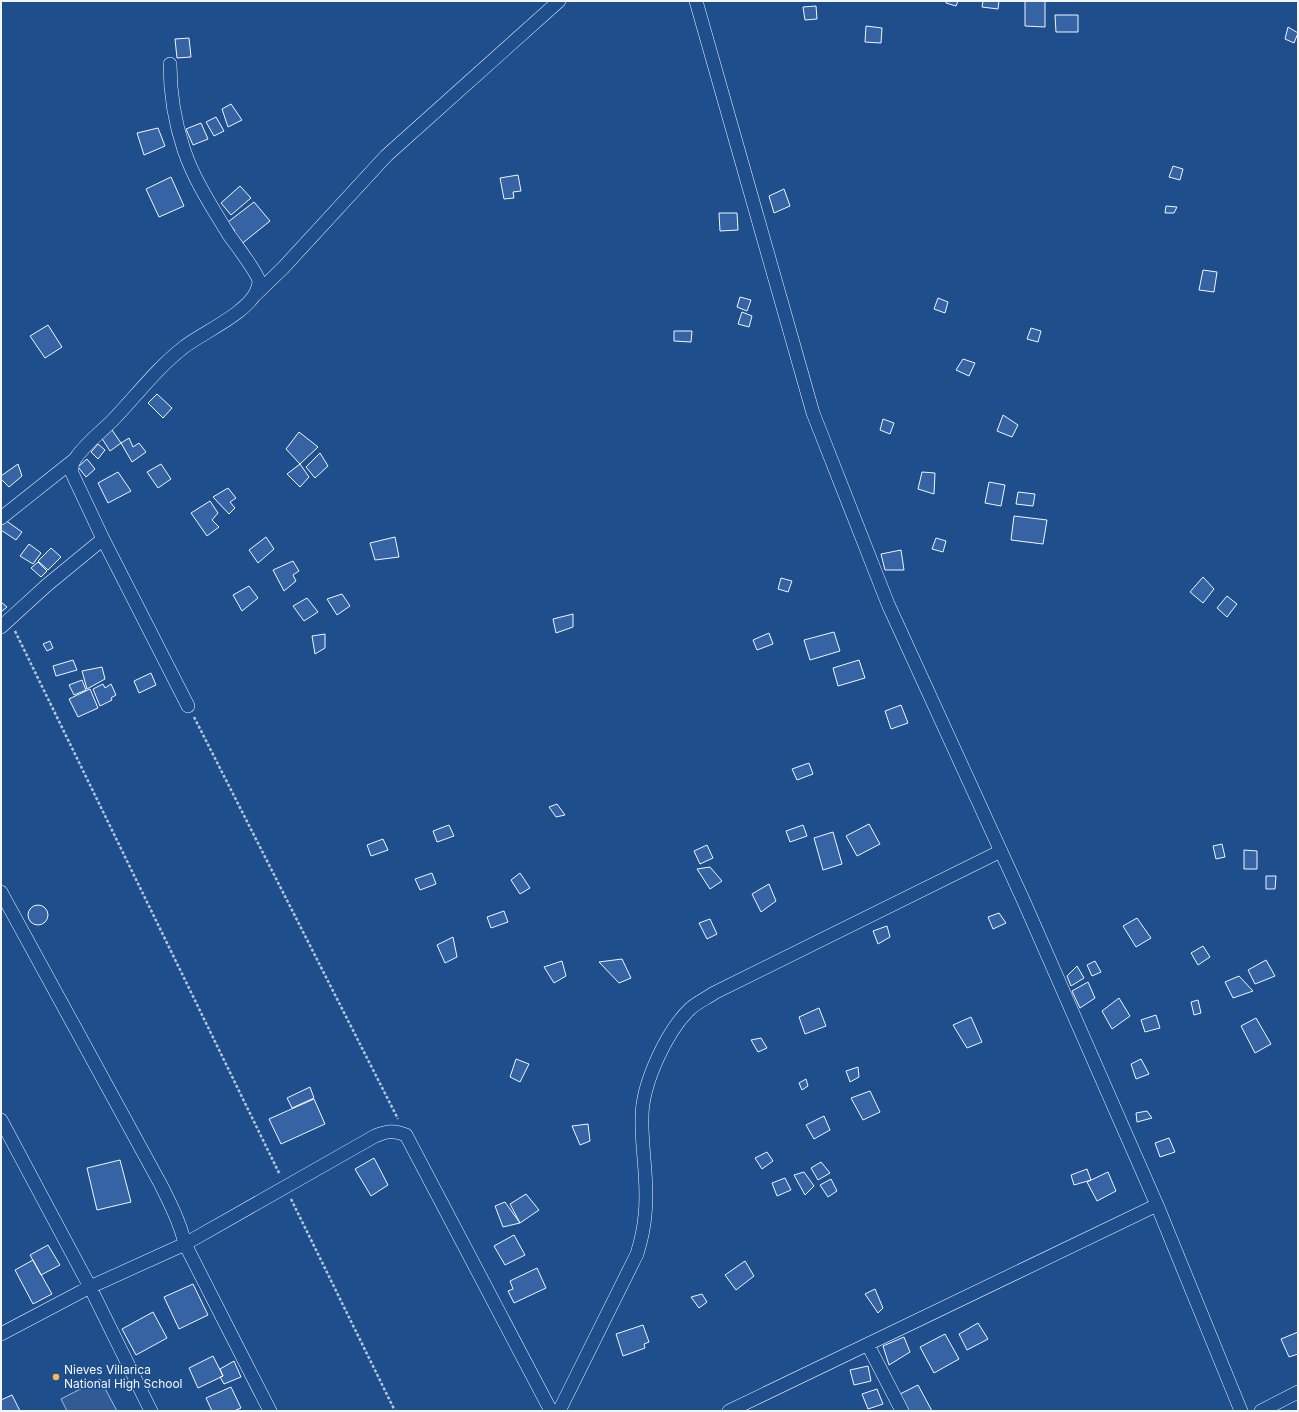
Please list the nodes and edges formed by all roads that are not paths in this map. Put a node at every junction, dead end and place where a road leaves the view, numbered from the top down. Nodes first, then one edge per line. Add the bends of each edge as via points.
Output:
1 (559, 1) edge
2 (696, 1) edge
3 (170, 64) dead end
4 (254, 296) junction
5 (74, 460) junction
6 (1, 518) edge
7 (103, 539) junction
8 (5, 624) edge
9 (188, 706) road end
10 (1001, 851) junction
11 (1, 892) edge
12 (1, 1120) edge
13 (1157, 1205) junction
14 (185, 1244) junction
15 (90, 1287) junction
16 (1, 1334) edge
17 (868, 1345) junction
18 (1298, 1392) edge
19 (151, 1411) edge
20 (270, 1411) edge
21 (551, 1411) edge
22 (559, 1411) edge
23 (729, 1411) edge
24 (902, 1411) edge
25 (1241, 1411) edge
26 (1261, 1411) edge

1 - 4 street via 386,156
2 - 10 street via 813,413 888,604
3 - 4 street via 176,122 184,151 222,223 256,274 259,282
4 - 5 street via 231,317 191,342 169,360
5 - 6 street
5 - 7 street via 72,473
7 - 8 street
7 - 9 street
10 - 13 street
10 - 22 street via 714,993 692,1008 679,1022 650,1076 644,1100 642,1116 646,1214 637,1254
11 - 14 street via 176,1214
12 - 15 street
13 - 17 street
13 - 25 street
14 - 15 street
14 - 20 street
14 - 21 street via 384,1132 392,1131 406,1135
15 - 16 street
15 - 19 street
17 - 23 street
17 - 24 street
18 - 26 street

